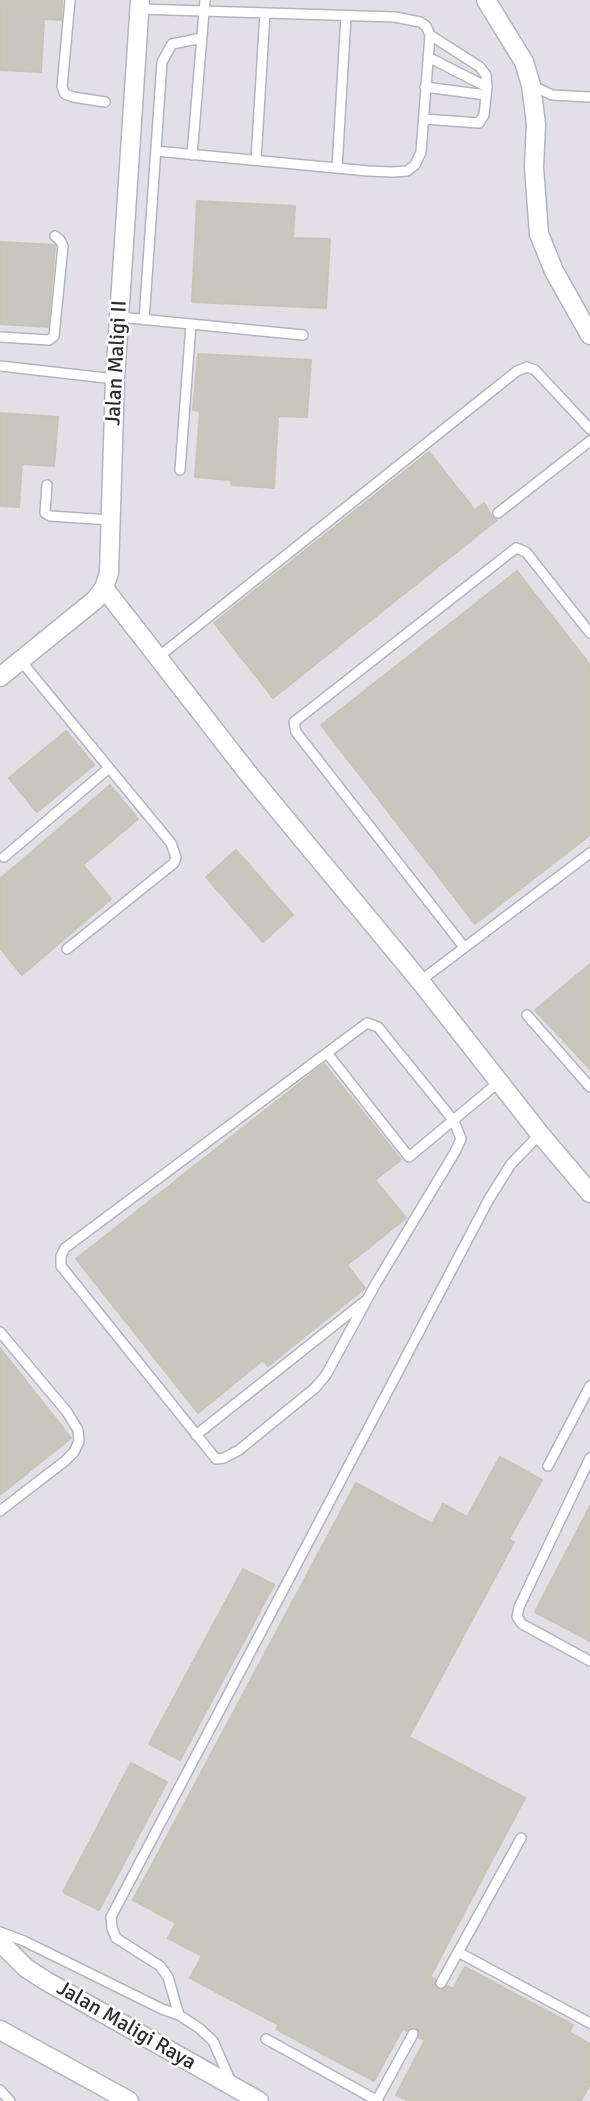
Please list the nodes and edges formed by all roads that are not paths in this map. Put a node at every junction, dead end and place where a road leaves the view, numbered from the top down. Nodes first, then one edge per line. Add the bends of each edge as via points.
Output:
1 (70, 0) edge
2 (205, 0) edge
3 (486, 0) edge
4 (139, 5) edge
5 (204, 12) junction
6 (265, 13) junction
7 (346, 16) junction
8 (430, 34) junction
9 (202, 38) junction
10 (428, 57) junction
11 (531, 85) junction
12 (425, 87) junction
13 (486, 91) junction
14 (590, 97) edge
15 (105, 102) dead end
16 (424, 119) junction
17 (156, 151) junction
18 (192, 155) junction
19 (256, 160) junction
20 (337, 168) junction
21 (55, 236) dead end
22 (118, 317) junction
23 (144, 320) junction
24 (191, 324) junction
25 (303, 335) dead end
26 (590, 335) edge
27 (0, 337) edge
28 (0, 366) edge
29 (115, 379) junction
30 (590, 429) edge
31 (590, 441) edge
32 (180, 470) dead end
33 (47, 485) dead end
34 (498, 513) dead end
35 (111, 520) junction
36 (104, 588) junction
37 (590, 632) edge
38 (157, 658) junction
39 (21, 661) junction
40 (0, 677) edge
41 (109, 768) junction
42 (590, 853) edge
43 (4, 857) dead end
44 (464, 947) junction
45 (67, 949) dead end
46 (420, 981) junction
47 (527, 1015) dead end
48 (327, 1053) junction
49 (499, 1082) junction
50 (590, 1087) edge
51 (454, 1121) junction
52 (540, 1134) junction
53 (587, 1182) edge
54 (367, 1299) junction
55 (0, 1332) edge
56 (590, 1387) edge
57 (196, 1435) junction
58 (590, 1458) edge
59 (548, 1466) dead end
60 (0, 1511) edge
61 (590, 1661) edge
62 (521, 1838) dead end
63 (0, 1932) edge
64 (0, 1942) edge
65 (458, 1952) junction
66 (441, 1983) dead end
67 (178, 2015) junction
68 (590, 2023) edge
69 (0, 2030) edge
70 (413, 2034) dead end
71 (266, 2039) dead end
72 (233, 2087) junction
73 (0, 2090) edge
74 (10, 2101) edge
75 (129, 2101) edge
76 (259, 2101) edge
77 (378, 2101) edge

1 - 15 lane via 62,87 73,97
2 - 5 lane
3 - 11 street via 524,62
4 - 5 lane
4 - 22 street, Jalan Maligi II
5 - 6 lane
5 - 9 lane
6 - 7 lane
6 - 19 lane
7 - 8 lane via 412,19 426,26
7 - 20 lane
8 - 10 lane
8 - 13 lane via 480,67
9 - 17 lane via 172,44 166,51
9 - 18 lane
10 - 12 lane
10 - 13 lane
11 - 14 lane via 552,95
11 - 26 street via 539,234
12 - 13 lane
12 - 16 lane
13 - 16 lane via 479,123
16 - 20 lane via 421,152 412,169 393,173
17 - 18 lane
17 - 23 lane
18 - 19 lane
19 - 20 lane
21 - 27 lane via 63,246 54,336 49,341
22 - 23 lane
22 - 29 street, Jalan Maligi II
23 - 24 lane
24 - 25 lane
24 - 32 lane
28 - 29 lane
29 - 35 street, Jalan Maligi II
30 - 38 lane via 535,370 517,370
31 - 34 lane
33 - 35 lane via 45,513 50,516
35 - 36 street, Jalan Maligi II
36 - 38 street
36 - 39 street
37 - 44 lane via 526,552 516,548 294,722 296,732
38 - 46 street
39 - 40 street
39 - 41 lane
41 - 43 lane
41 - 45 lane via 171,843 176,857
42 - 44 lane
44 - 46 lane
46 - 49 street
47 - 50 lane
48 - 51 lane via 367,1023 376,1025
48 - 51 lane via 409,1157
48 - 57 lane via 65,1248 61,1256 61,1266
49 - 51 lane
49 - 52 street
51 - 54 lane via 461,1139 455,1152
52 - 53 street
52 - 67 lane via 511,1164 489,1199 111,1917 116,1938 160,1966 169,1977
54 - 57 lane
54 - 57 lane via 315,1388 239,1450 220,1460 214,1458
55 - 60 lane via 67,1412 79,1441 65,1461
56 - 59 lane
58 - 61 lane via 517,1617 522,1625
62 - 65 lane
63 - 67 lane
64 - 72 street, Jalan Maligi Raya via 26,1968
65 - 66 lane
65 - 68 lane
67 - 72 lane via 213,2041
69 - 75 street
70 - 77 lane
71 - 77 lane
72 - 76 street, Jalan Maligi Raya
73 - 74 lane

